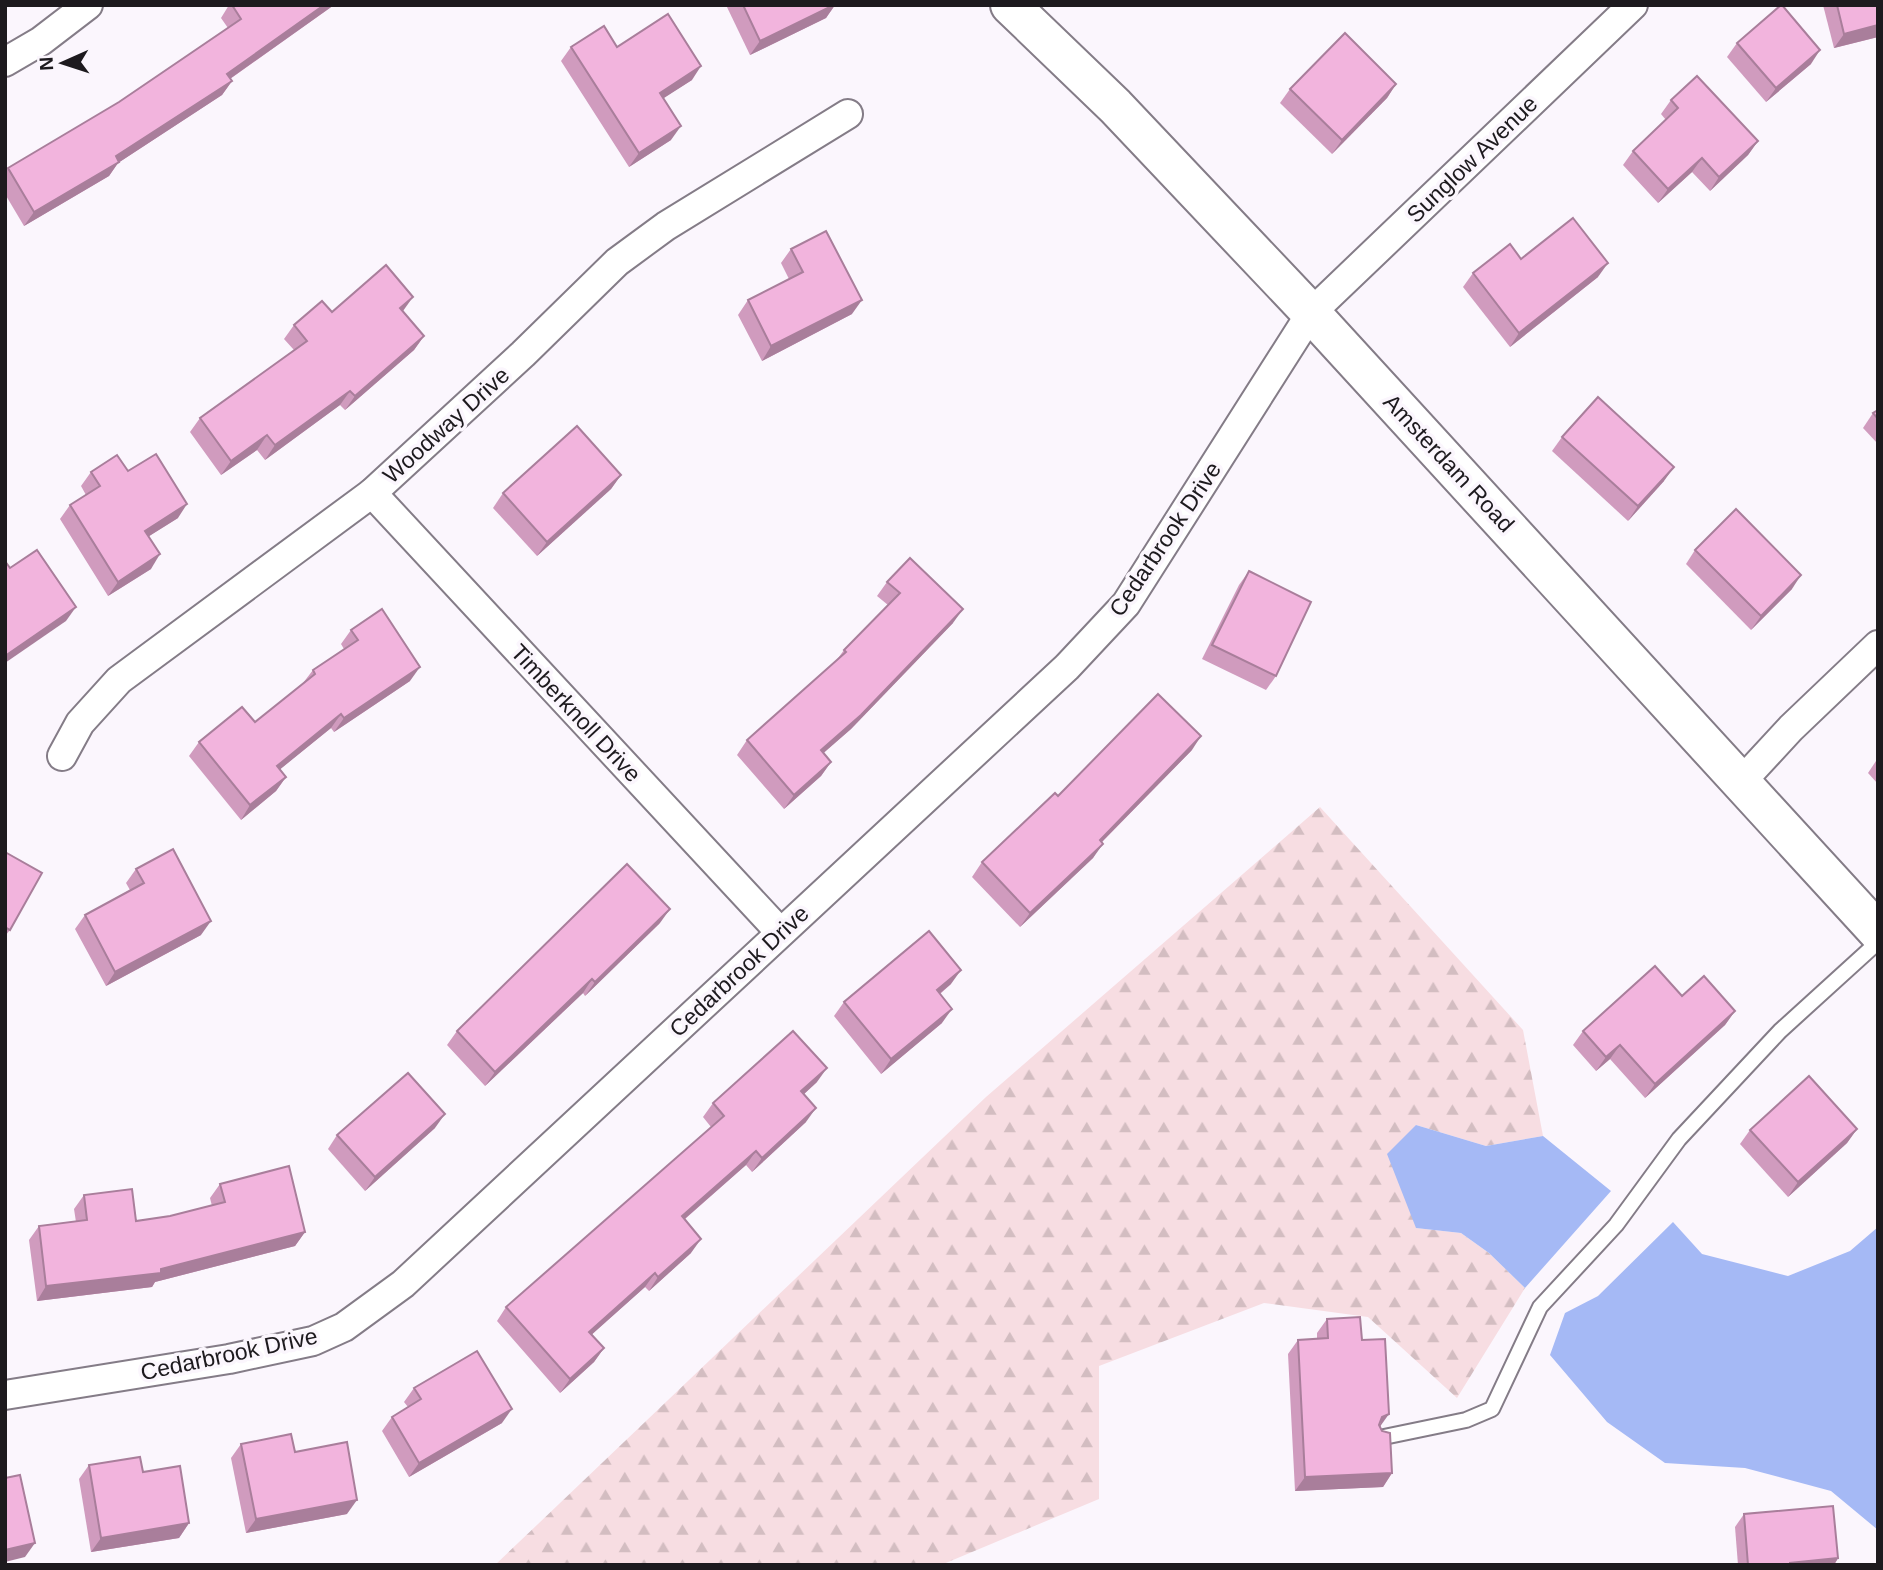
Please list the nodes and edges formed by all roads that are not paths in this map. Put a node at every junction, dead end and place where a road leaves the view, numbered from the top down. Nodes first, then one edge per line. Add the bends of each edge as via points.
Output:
1 (88, 5) edge
2 (1010, 5) edge
3 (1633, 5) edge
4 (5, 62) edge
5 (848, 114) dead end
6 (1311, 313) junction
7 (372, 493) junction
8 (1878, 645) edge
9 (62, 756) dead end
10 (1742, 781) junction
11 (780, 932) junction
12 (1878, 932) edge
13 (1878, 943) edge
14 (5, 1395) edge
15 (1379, 1438) edge

1 - 4 street
2 - 6 main road, Amsterdam Road via 1115,106
3 - 6 street, Sunglow Avenue
5 - 7 street, Woodway Drive via 666,226 617,262
6 - 10 main road, Amsterdam Road
6 - 11 street, Cedarbrook Drive via 1126,604 1067,667
7 - 9 street, Woodway Drive via 119,680 80,723
7 - 11 street, Timberknoll Drive
8 - 10 street
10 - 12 main road, Amsterdam Road
11 - 14 street, Cedarbrook Drive via 403,1284 344,1327 313,1340 229,1359
13 - 15 lane via 1780,1031 1679,1139 1616,1225 1540,1307 1492,1409 1466,1420

